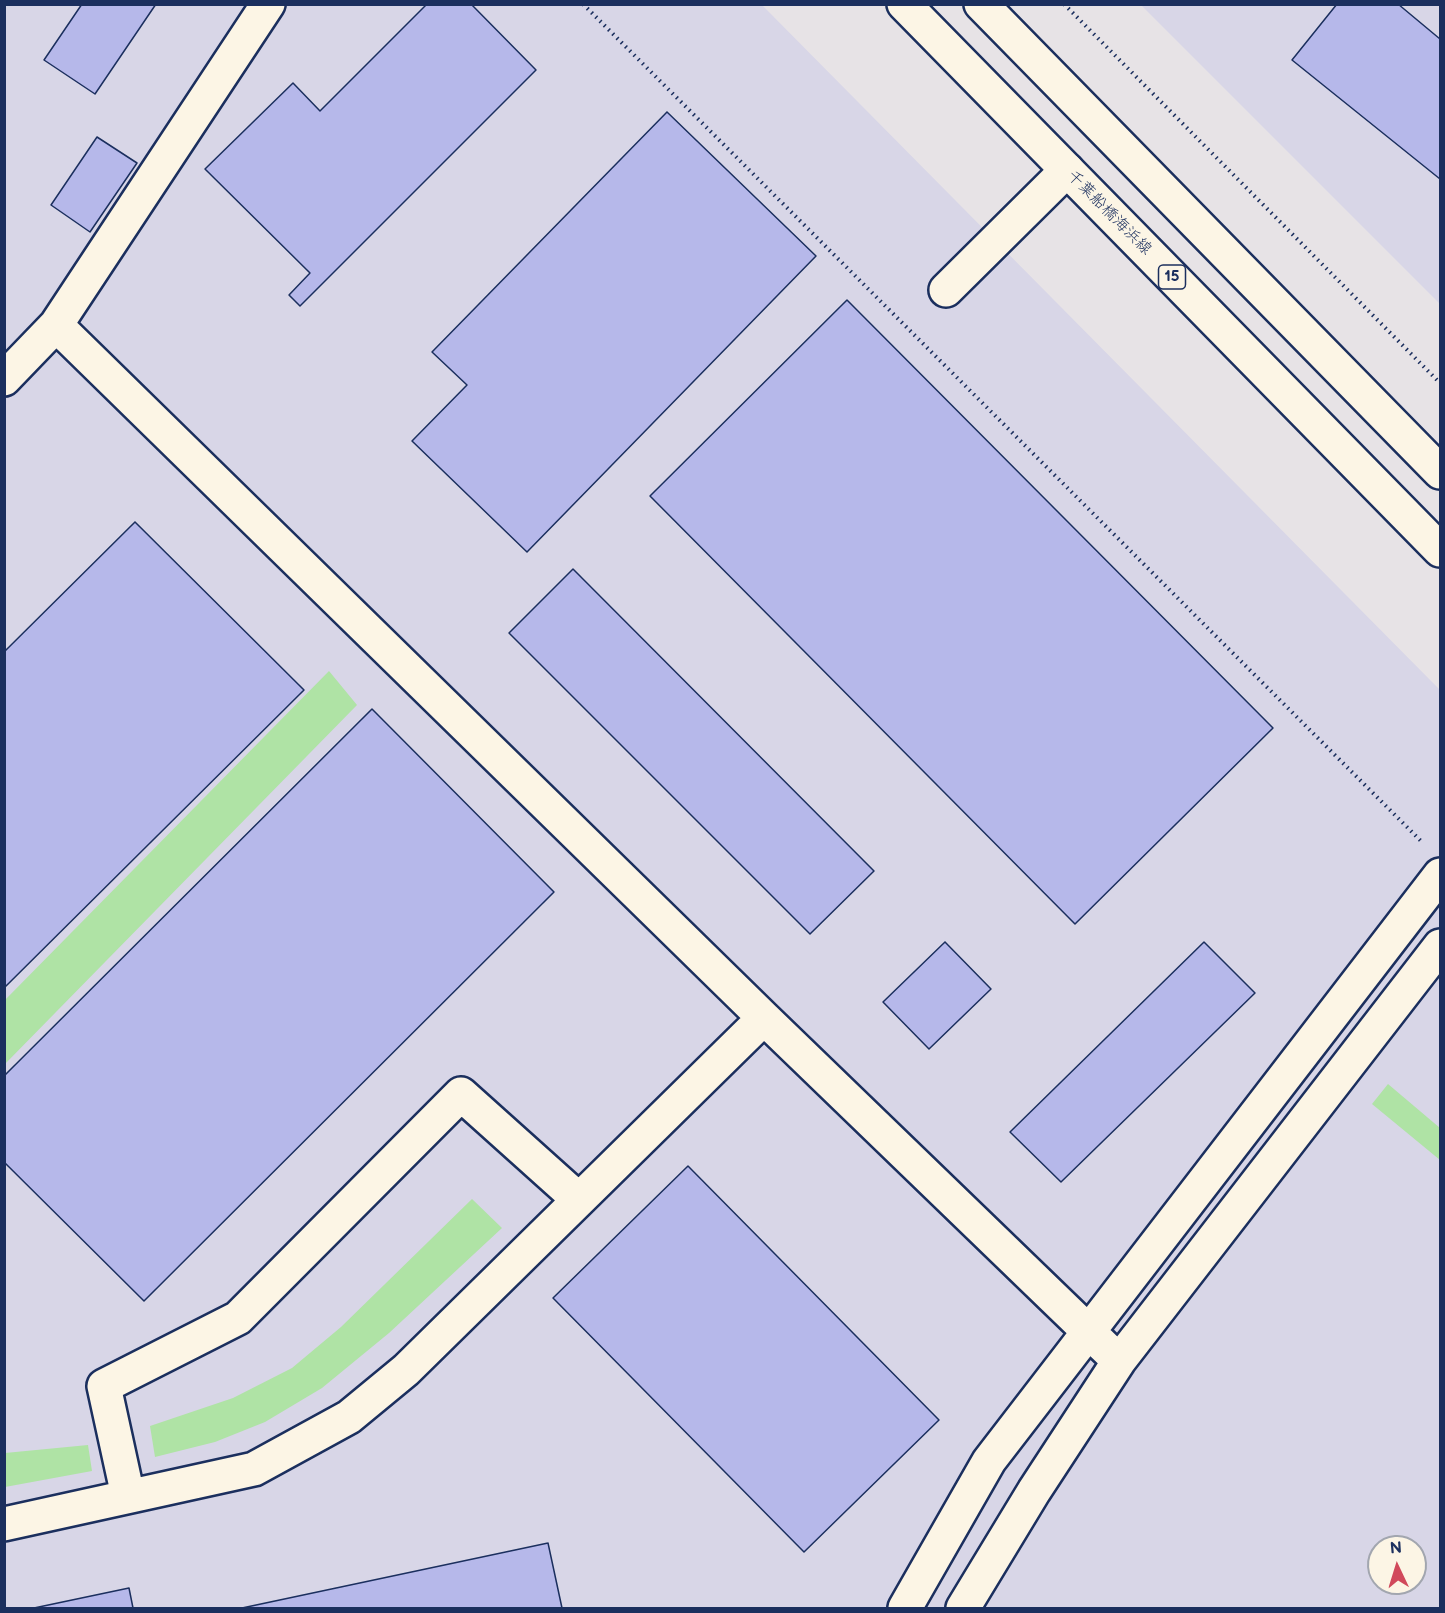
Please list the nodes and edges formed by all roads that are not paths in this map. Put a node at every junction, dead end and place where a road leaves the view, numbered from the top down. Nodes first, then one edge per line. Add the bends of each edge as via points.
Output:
1 (267, 4) edge
2 (904, 4) edge
3 (981, 4) edge
4 (1067, 170) junction
5 (946, 290) dead end
6 (56, 325) junction
7 (4, 379) edge
8 (1440, 472) edge
9 (1440, 550) edge
10 (1440, 875) edge
11 (1440, 946) edge
12 (764, 1018) junction
13 (578, 1199) junction
14 (1087, 1332) junction
15 (1119, 1362) junction
16 (128, 1496) junction
17 (4, 1524) edge
18 (905, 1608) edge
19 (963, 1608) edge

1 - 6 street
2 - 4 street, 千葉船橋海浜線 / 15
3 - 8 street
4 - 5 street
4 - 9 street, 千葉船橋海浜線 / 15
6 - 7 street
6 - 12 street
10 - 14 street
11 - 15 street
12 - 13 street
12 - 14 street
13 - 16 street via 406,1370 349,1417 254,1469
13 - 16 street via 461,1094 238,1318 104,1386
14 - 15 street
14 - 18 street via 989,1461
15 - 19 street
16 - 17 street

